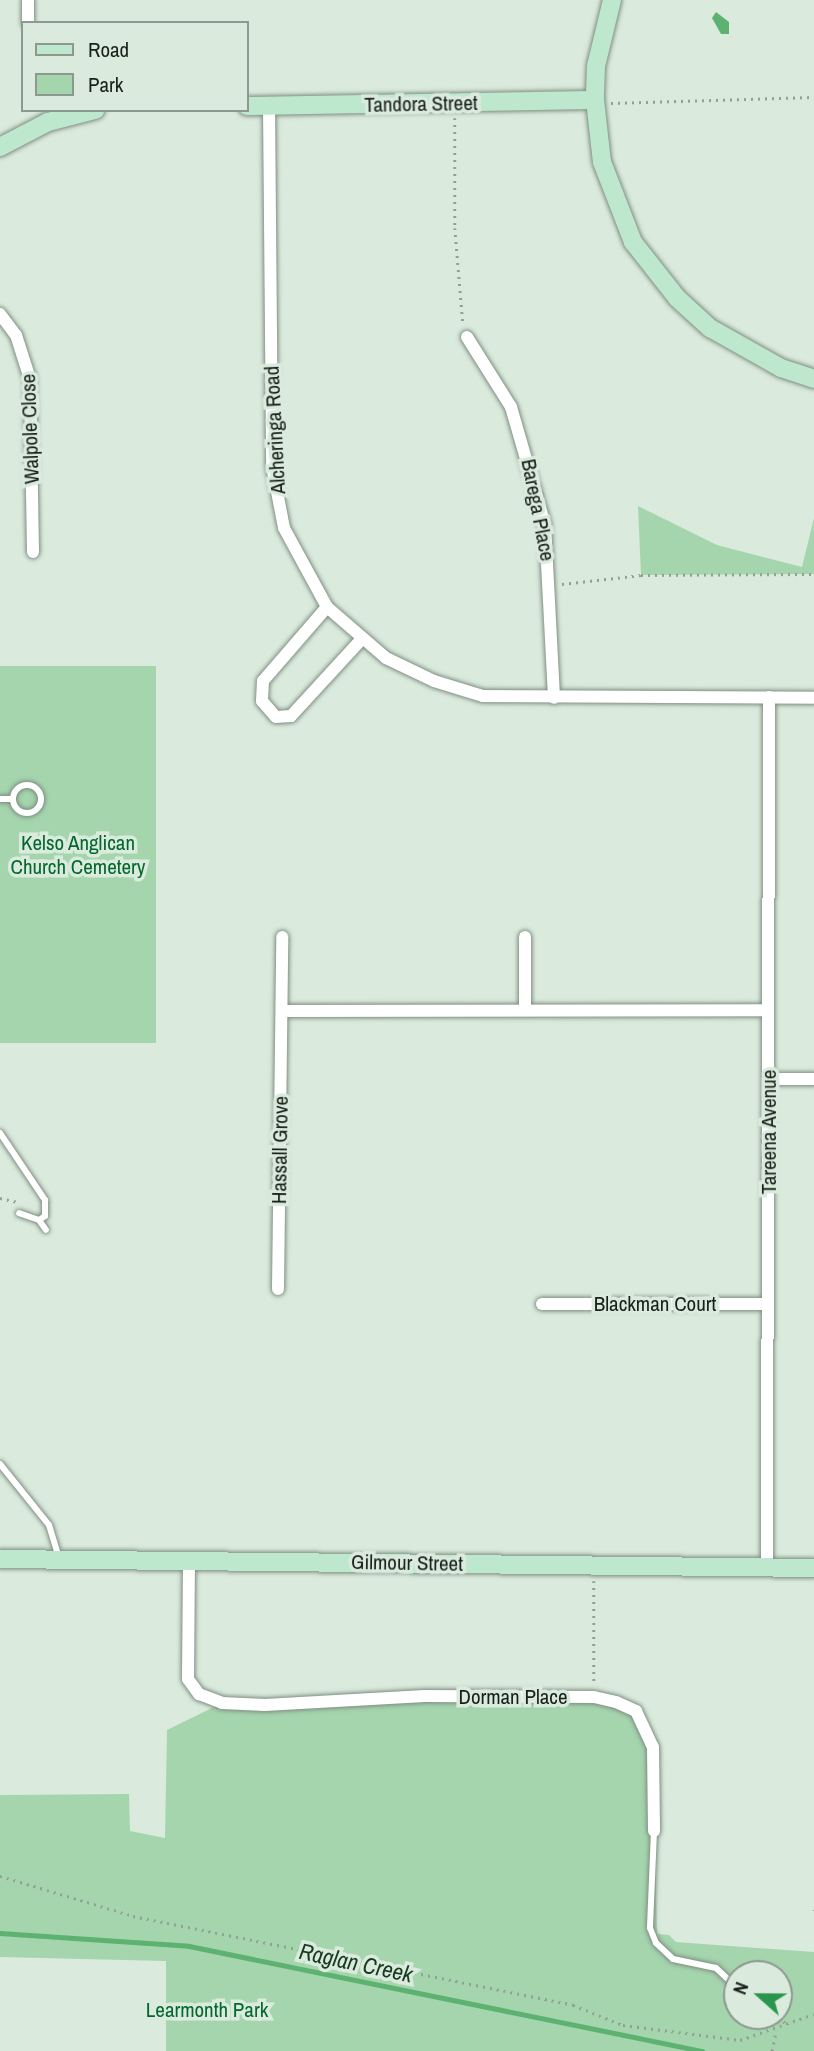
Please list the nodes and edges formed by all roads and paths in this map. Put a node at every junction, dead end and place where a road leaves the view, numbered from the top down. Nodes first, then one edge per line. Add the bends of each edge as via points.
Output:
1 (28, 0) edge
2 (612, 0) edge
3 (28, 21) edge
4 (814, 97) edge
5 (595, 100) junction
6 (455, 104) junction
7 (269, 105) junction
8 (248, 106) edge
9 (79, 112) edge
10 (46, 116) edge
11 (0, 147) edge
12 (0, 314) edge
13 (467, 337) joint
14 (814, 379) edge
15 (33, 552) dead end
16 (814, 574) edge
17 (552, 586) junction
18 (327, 607) junction
19 (361, 640) junction
20 (554, 698) junction
21 (769, 698) junction
22 (814, 698) edge
23 (0, 799) edge
24 (13, 799) junction
25 (282, 937) dead end
26 (525, 937) dead end
27 (525, 1010) junction
28 (768, 1010) junction
29 (282, 1011) junction
30 (770, 1079) junction
31 (814, 1079) edge
32 (0, 1133) edge
33 (19, 1213) dead end
34 (39, 1220) junction
35 (46, 1230) dead end
36 (278, 1289) dead end
37 (542, 1304) dead end
38 (768, 1304) junction
39 (0, 1464) edge
40 (0, 1559) edge
41 (59, 1560) junction
42 (188, 1561) junction
43 (594, 1566) junction
44 (767, 1567) junction
45 (814, 1568) edge
46 (594, 1697) junction
47 (654, 1831) joint
48 (0, 1876) edge
49 (723, 1975) edge
50 (814, 2014) edge
51 (793, 2023) edge
52 (776, 2030) joint
53 (772, 2051) edge

1 - 3 street
2 - 5 street via 596,66
4 - 5 path
5 - 6 street, Tandora Street
5 - 14 street via 602,162 614,198 652,271 710,328 781,368
6 - 7 street, Tandora Street
6 - 13 path via 457,267
7 - 8 street, Tandora Street
7 - 18 street, Alcheringa Road via 272,466 284,528
9 - 10 street
10 - 11 street
12 - 15 street, Walpole Close via 16,335 30,379
13 - 17 street, Barega Place via 490,368 523,437 545,525
16 - 17 path via 641,575
17 - 20 street, Barega Place
18 - 19 street, Alcheringa Road
18 - 19 street via 263,681 262,701 276,717 291,716
19 - 20 street, Alcheringa Road via 433,681 483,696
20 - 21 street, Alcheringa Road
21 - 22 street, Alcheringa Road
21 - 28 street, Tareena Avenue
23 - 24 lane
24 - 24 lane via 16,791 28,785 40,797 36,809 28,813
25 - 29 street, Hassall Grove
26 - 27 street
27 - 28 street
27 - 29 street
28 - 30 street, Tareena Avenue
29 - 36 street, Hassall Grove
30 - 31 street
30 - 38 street, Tareena Avenue
32 - 34 lane via 45,1200 45,1216
33 - 34 lane
34 - 35 lane
37 - 38 street, Blackman Court
38 - 44 street, Tareena Avenue
39 - 41 lane via 49,1525
40 - 41 street, Gilmour Street
41 - 42 street, Gilmour Street
42 - 43 street, Gilmour Street
42 - 46 street, Dorman Place via 188,1679 199,1694 222,1703 425,1696
43 - 44 street, Gilmour Street
43 - 46 path
44 - 45 street, Gilmour Street
46 - 47 street, Dorman Place via 636,1711 653,1747
47 - 49 lane, Dorman Place via 650,1928 656,1943 673,1959 716,1968
48 - 52 path via 133,1916 573,2005 623,2025 740,2040
50 - 51 path
52 - 53 path

